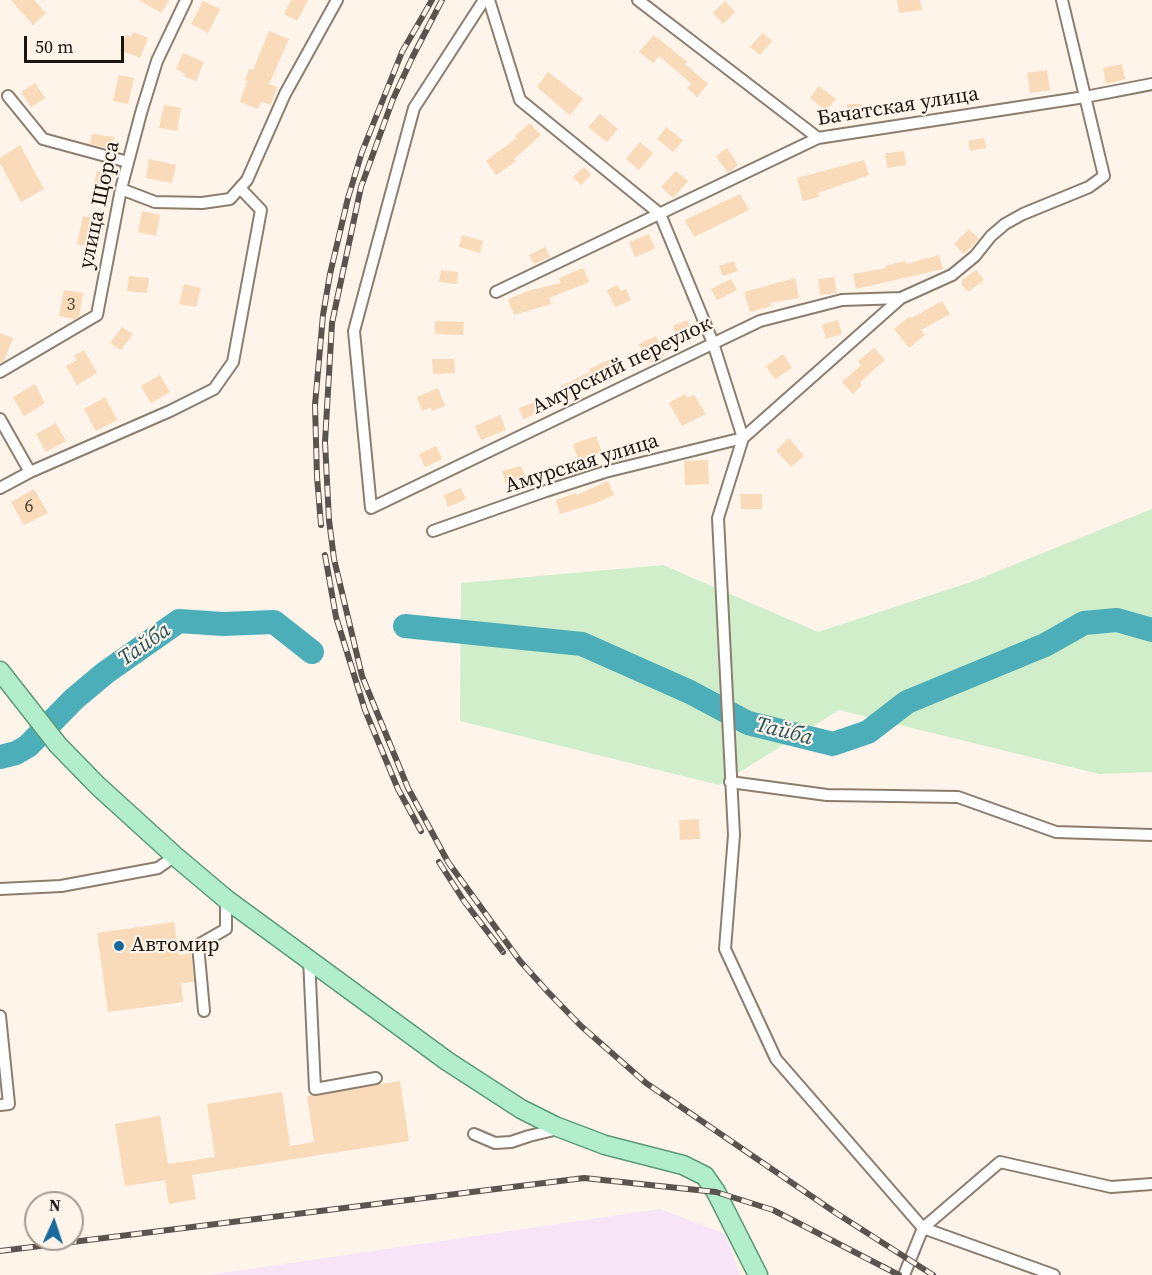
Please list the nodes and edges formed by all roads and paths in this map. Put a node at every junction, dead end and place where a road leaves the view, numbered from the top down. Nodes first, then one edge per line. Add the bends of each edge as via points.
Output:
1 (186, 0) edge
2 (337, 0) edge
3 (486, 0) edge
4 (638, 0) edge
5 (1062, 0) edge
6 (1152, 84) edge
7 (8, 96) dead end
8 (1085, 97) junction
9 (818, 138) junction
10 (128, 162) junction
11 (240, 188) junction
12 (121, 189) junction
13 (660, 214) junction
14 (496, 292) dead end
15 (901, 298) junction
16 (713, 343) junction
17 (0, 372) edge
18 (0, 419) edge
19 (744, 438) junction
20 (30, 472) junction
21 (0, 488) edge
22 (433, 531) dead end
23 (0, 671) edge
24 (730, 782) junction
25 (1152, 835) edge
26 (175, 856) junction
27 (0, 890) edge
28 (226, 899) junction
29 (309, 957) junction
30 (204, 1011) dead end
31 (0, 1016) edge
32 (376, 1078) dead end
33 (0, 1105) edge
34 (561, 1129) junction
35 (474, 1134) dead end
36 (1152, 1184) edge
37 (922, 1228) junction
38 (1045, 1273) edge
39 (758, 1275) edge
40 (904, 1275) edge
41 (1054, 1275) edge

1 - 10 street, улица Щорса via 158,61
2 - 11 street via 285,94
3 - 13 street via 520,100
3 - 16 street, Амурский переулок via 414,108 354,331 371,508
4 - 9 street
5 - 8 street
6 - 8 street, Бачатская улица
7 - 10 street via 44,139
8 - 9 street, Бачатская улица
8 - 15 street via 1104,176 1089,188 1023,214 991,236 952,275
9 - 13 street, Бачатская улица
10 - 12 street, улица Щорса
11 - 12 street via 230,199 202,203 155,202
11 - 20 street via 261,210 233,362 214,389
12 - 17 street, улица Щорса via 97,315
13 - 14 street, Бачатская улица
13 - 16 street
15 - 16 street, Амурский переулок via 842,300 760,321
15 - 19 street
16 - 19 street
18 - 20 street
19 - 22 street, Амурская улица via 605,472
19 - 24 street via 718,518
20 - 21 street
23 - 26 main road via 58,745
24 - 25 street via 827,795 958,797 1056,832
24 - 37 street via 734,835 725,949 776,1059
26 - 27 street via 158,868 61,886
26 - 28 main road
28 - 29 main road
28 - 30 street via 226,929 198,945
29 - 32 street via 315,1089
29 - 34 main road via 447,1061 521,1109
31 - 33 street via 9,1104
34 - 35 street via 503,1143
34 - 39 main road via 683,1165 705,1176
36 - 37 street via 1111,1186 1000,1162
37 - 38 street
37 - 40 street
38 - 41 street

